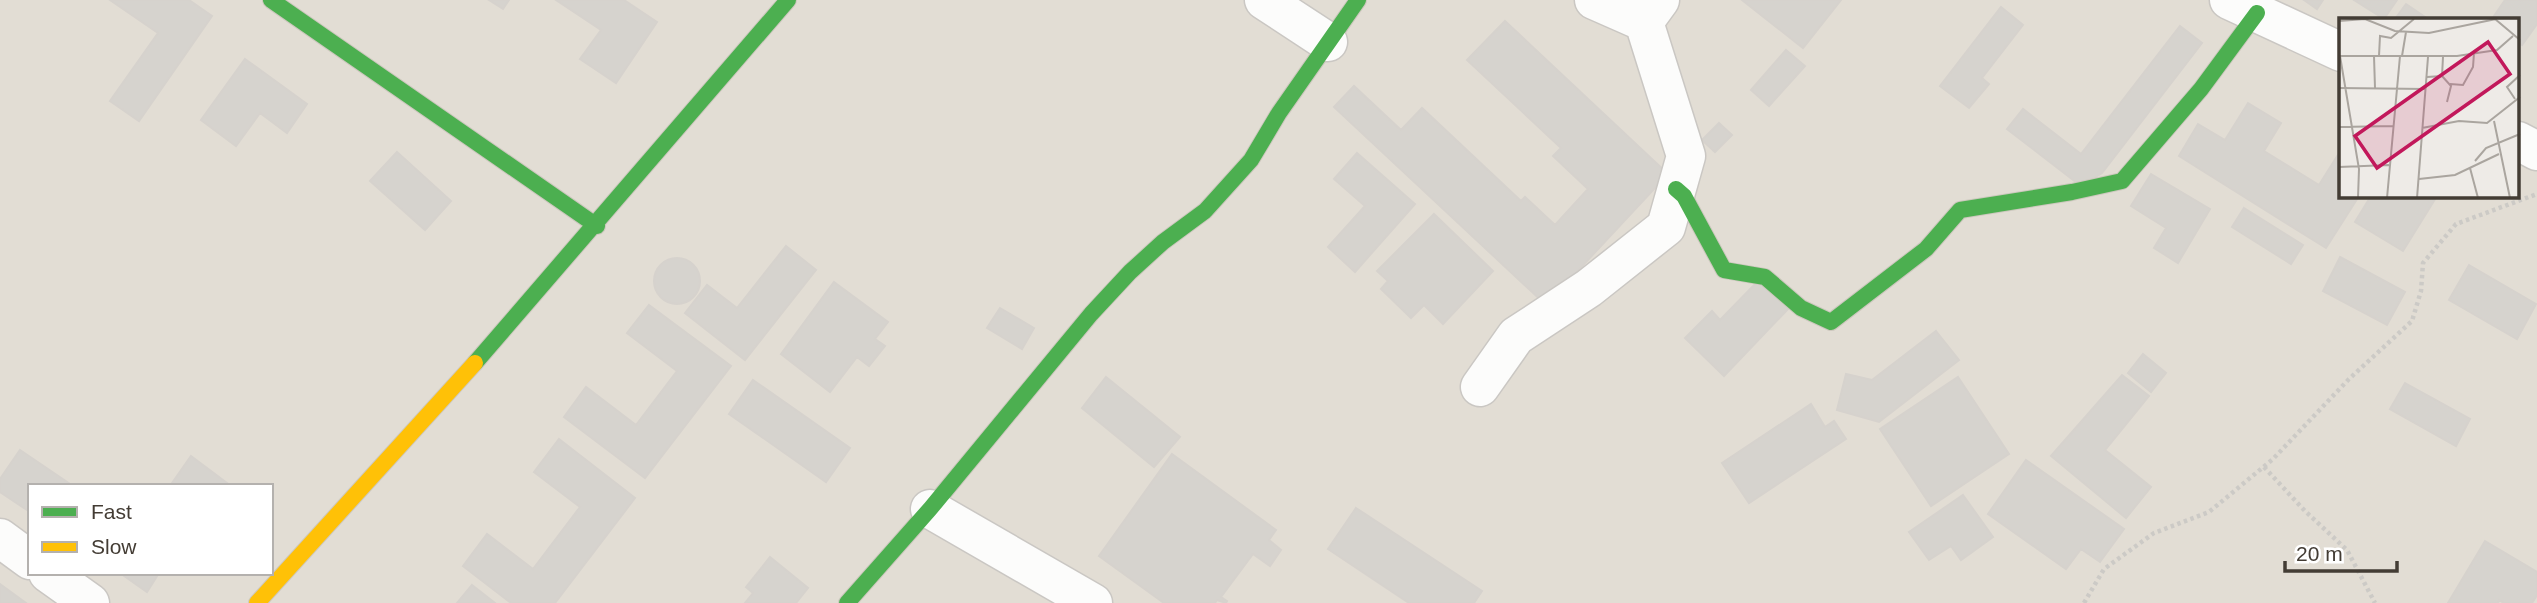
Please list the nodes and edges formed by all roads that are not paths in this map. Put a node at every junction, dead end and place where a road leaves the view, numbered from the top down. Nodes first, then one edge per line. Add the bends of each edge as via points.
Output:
1 (271, 0) edge
2 (788, 0) edge
3 (1264, 0) edge
4 (1357, 0) edge
5 (1594, 0) edge
6 (2243, 7) edge
7 (1652, 11) edge
8 (1328, 42) junction
9 (2339, 51) edge
10 (2520, 142) edge
11 (2537, 151) edge
12 (1676, 189) junction
13 (597, 226) junction
14 (1480, 387) dead end
15 (930, 509) junction
16 (0, 538) edge
17 (28, 559) edge
18 (51, 575) edge
19 (90, 603) edge
20 (257, 603) edge
21 (847, 603) edge
22 (1093, 603) edge

1 - 13 street
2 - 13 street
3 - 8 street
4 - 8 street
5 - 7 street
6 - 9 street
6 - 12 street via 2201,89 2122,181 1960,211 1926,249 1831,322 1801,308 1765,277 1724,270
7 - 12 street via 1686,156
8 - 15 street via 1251,160 1205,211 1129,272
10 - 11 street
12 - 14 street via 1666,226 1589,288 1516,336
13 - 20 street
15 - 21 street
15 - 22 street
16 - 17 street
18 - 19 street

